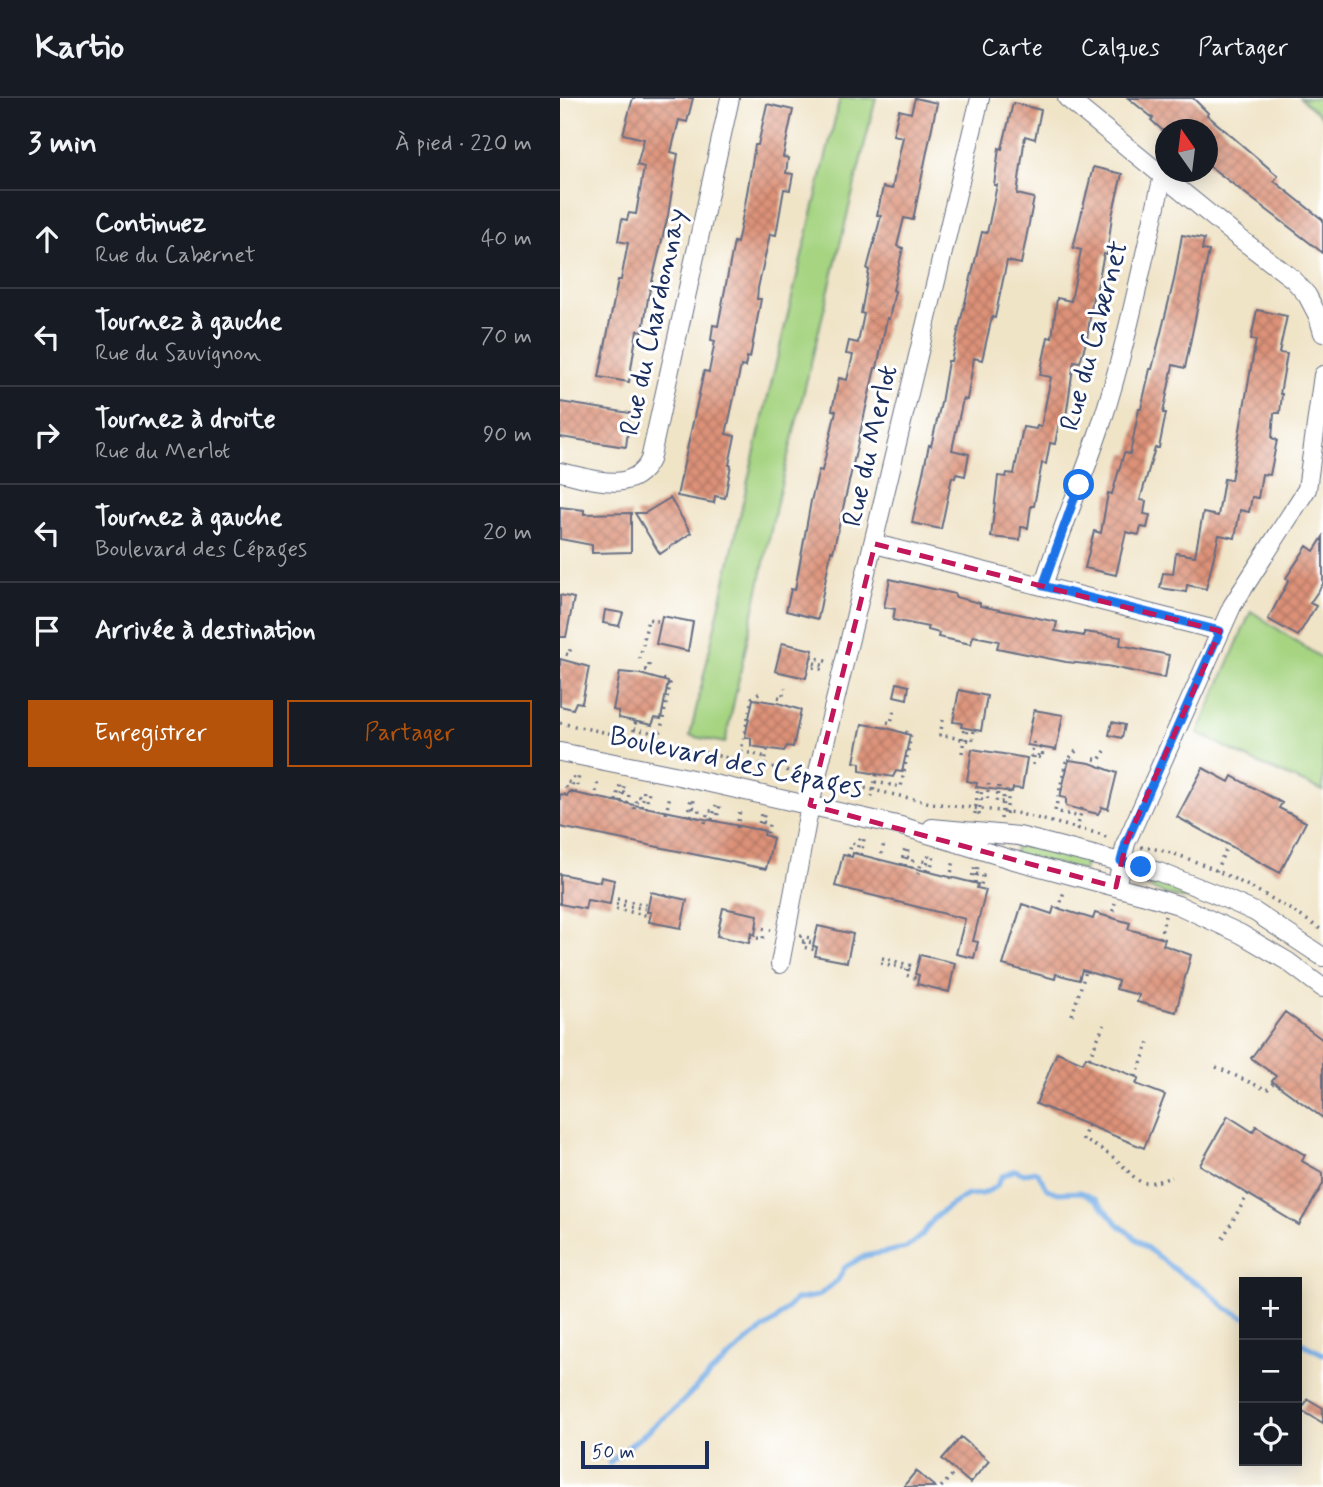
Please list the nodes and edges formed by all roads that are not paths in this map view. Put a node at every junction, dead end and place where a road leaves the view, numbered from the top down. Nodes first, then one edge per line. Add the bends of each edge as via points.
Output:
1 (730, 98) edge
2 (980, 98) edge
3 (1067, 98) edge
4 (1155, 170) edge
5 (1162, 182) edge
6 (1171, 182) edge
7 (1323, 333) edge
8 (1323, 374) edge
9 (560, 472) edge
10 (875, 544) junction
11 (1043, 586) junction
12 (1220, 631) junction
13 (560, 752) edge
14 (810, 806) junction
15 (901, 826) junction
16 (1121, 861) junction
17 (1116, 894) junction
18 (1323, 957) edge
19 (780, 964) dead end
20 (1323, 988) edge

1 - 9 street, Rue du Chardonnay via 650,460 636,477 620,483
2 - 10 street, Rue du Merlot
3 - 4 street
5 - 11 street, Rue du Cabernet via 1105,413
6 - 7 street via 1293,279 1307,295
8 - 12 street via 1307,489
10 - 11 street
10 - 14 street, Rue du Merlot
11 - 12 street
12 - 16 street
13 - 14 street, Boulevard des Cépages
14 - 15 street, Boulevard des Cépages
14 - 19 street, Rue du Merlot
15 - 16 street, Boulevard des Cépages via 1019,836
15 - 17 street, Boulevard des Cépages
16 - 17 street
16 - 18 street, Boulevard des Cépages via 1233,902 1279,926
17 - 20 street, Boulevard des Cépages via 1178,905 1241,934

